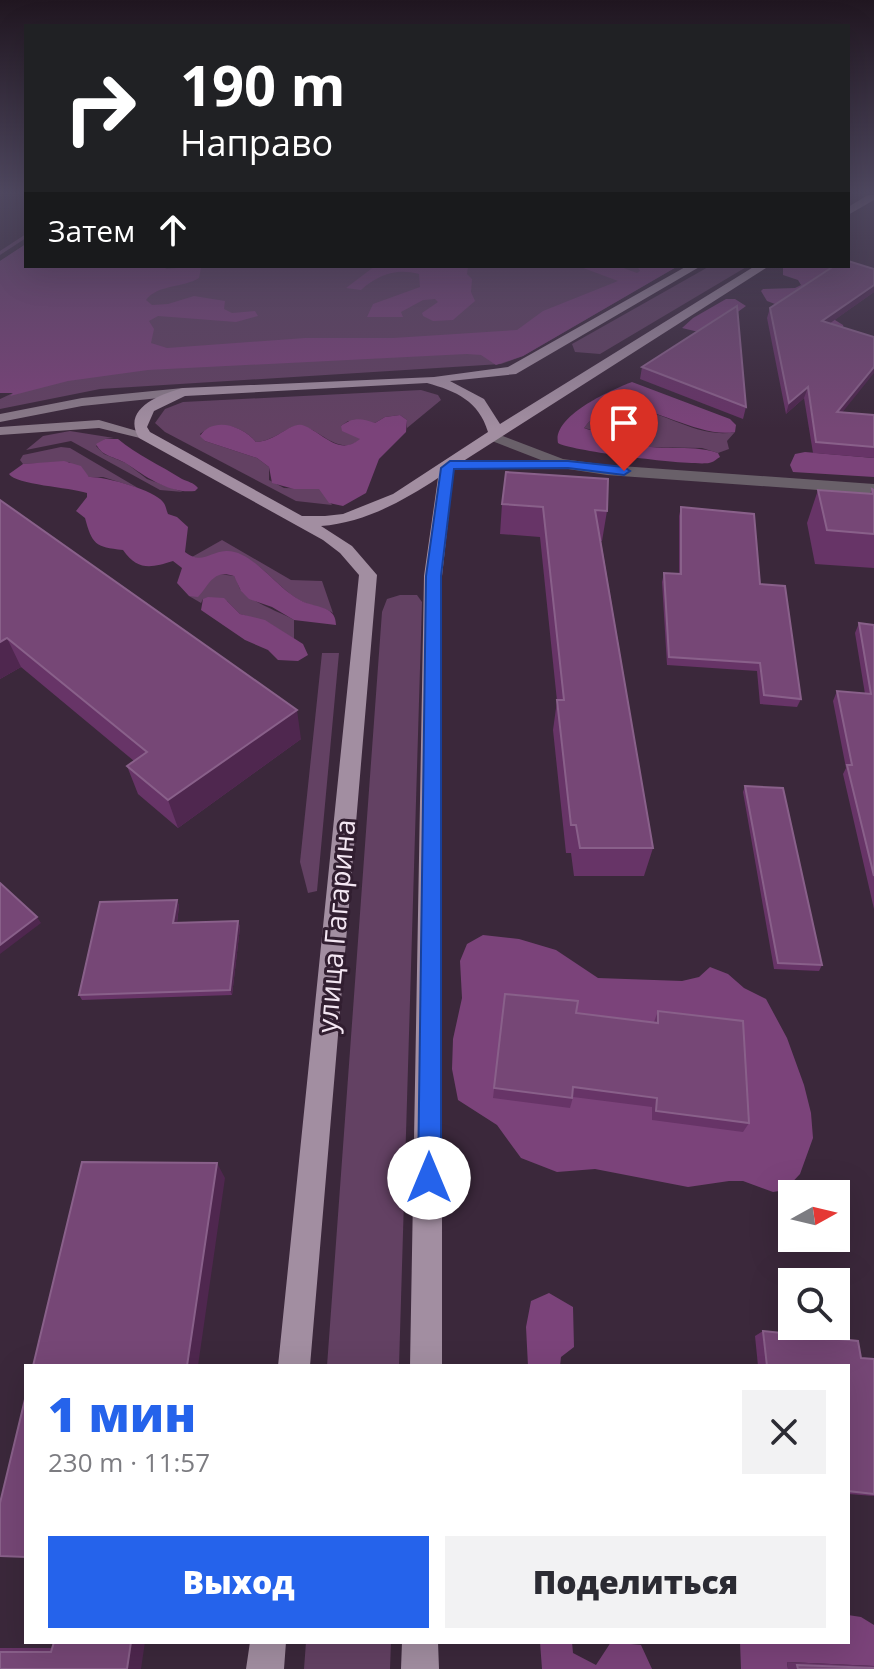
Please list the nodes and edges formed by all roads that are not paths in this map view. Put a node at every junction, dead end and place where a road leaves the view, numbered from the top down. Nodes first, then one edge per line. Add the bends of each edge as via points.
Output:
1 (683, 273) edge
2 (752, 273) edge
3 (427, 379) junction
4 (183, 392) junction
5 (0, 418) edge
6 (0, 431) edge
7 (144, 435) junction
8 (494, 435) junction
9 (568, 464) junction
10 (449, 466) junction
11 (874, 489) edge
12 (299, 521) junction
13 (294, 1364) edge
14 (426, 1364) edge
15 (268, 1644) edge
16 (420, 1644) edge
17 (265, 1669) edge
18 (420, 1669) edge

1 - 3 main road via 511,371
2 - 8 main road
3 - 4 main road
3 - 8 main road via 478,399 494,419
4 - 5 main road via 82,402
4 - 7 main road via 147,411 140,421
6 - 7 main road via 99,424
7 - 12 main road, улица Гагарина
8 - 9 street
8 - 10 main road
9 - 10 street
9 - 11 street
10 - 12 main road via 379,507 346,518
10 - 14 main road via 433,576
12 - 13 main road, улица Гагарина via 337,541 368,575
15 - 17 main road
16 - 18 main road

